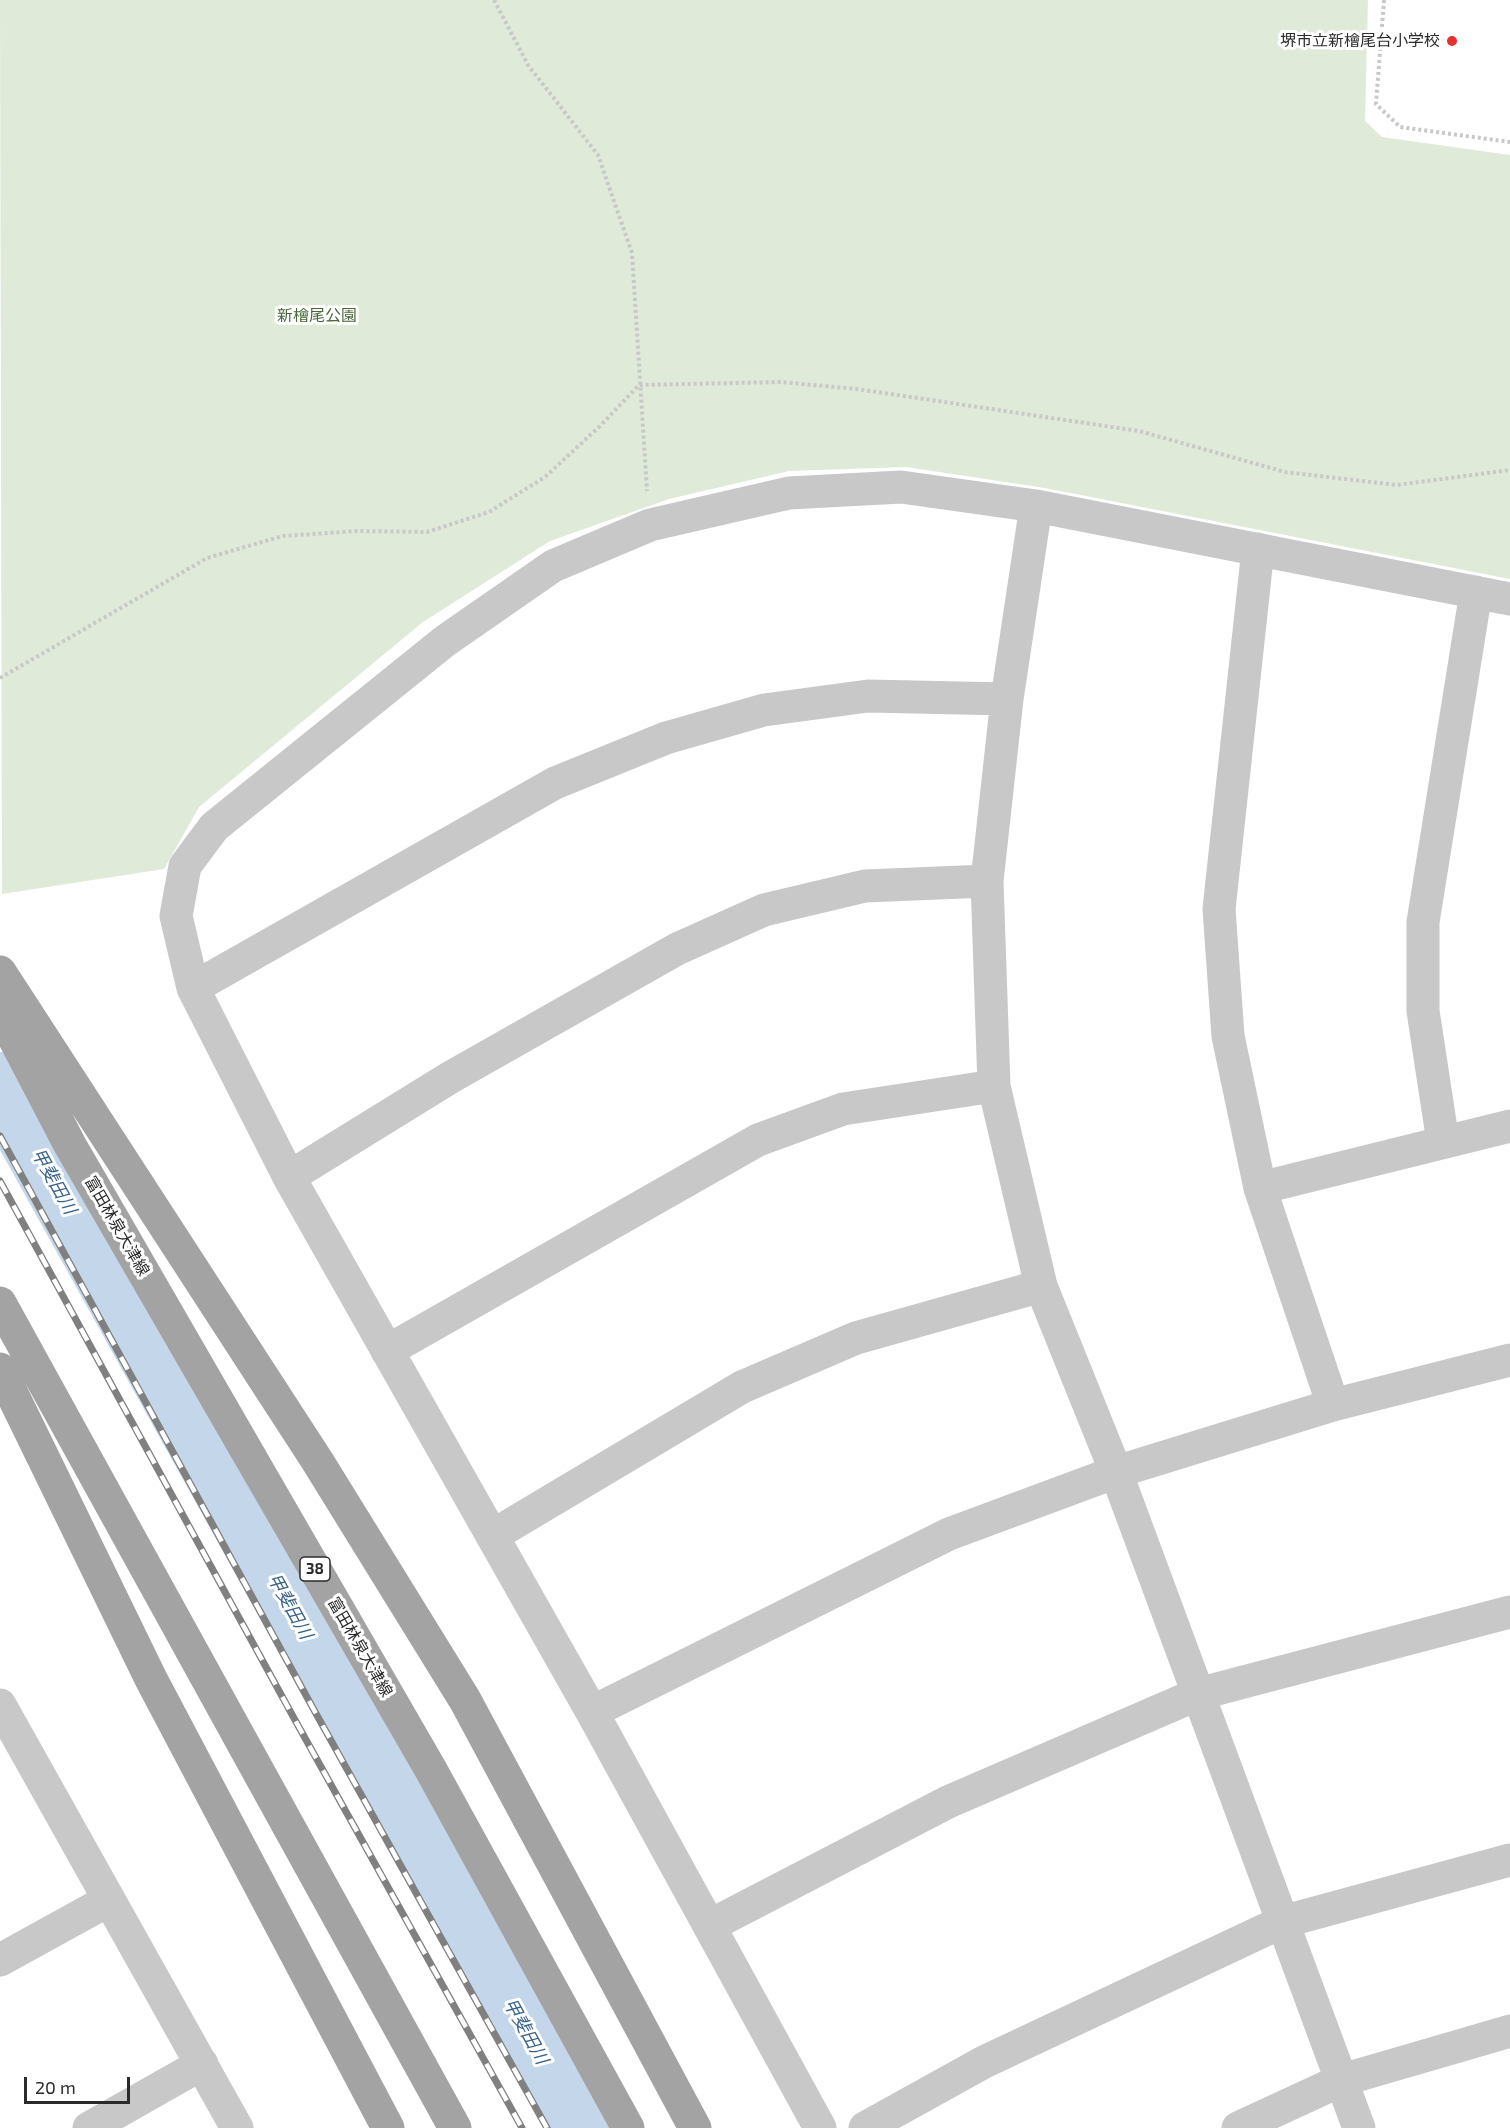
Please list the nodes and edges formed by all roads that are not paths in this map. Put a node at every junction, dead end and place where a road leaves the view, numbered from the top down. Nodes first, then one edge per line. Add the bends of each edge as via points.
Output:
1 (1036, 506) junction
2 (1258, 549) junction
3 (1476, 592) junction
4 (1510, 599) edge
5 (1007, 699) junction
6 (987, 881) junction
7 (0, 972) edge
8 (194, 988) junction
9 (0, 1011) edge
10 (994, 1086) junction
11 (1510, 1126) edge
12 (1443, 1142) junction
13 (289, 1177) junction
14 (1260, 1188) junction
15 (1041, 1286) junction
16 (0, 1303) edge
17 (387, 1351) junction
18 (1510, 1360) edge
19 (0, 1369) edge
20 (1333, 1405) junction
21 (1116, 1472) junction
22 (492, 1536) junction
23 (1510, 1612) edge
24 (1198, 1694) junction
25 (592, 1712) junction
26 (5, 1725) edge
27 (1510, 1860) edge
28 (109, 1900) junction
29 (1282, 1922) junction
30 (711, 1925) junction
31 (0, 1960) edge
32 (1510, 2031) edge
33 (202, 2064) junction
34 (1342, 2080) junction
35 (89, 2128) edge
36 (237, 2128) edge
37 (388, 2128) edge
38 (455, 2128) edge
39 (628, 2128) edge
40 (695, 2128) edge
41 (820, 2128) edge
42 (864, 2128) edge
43 (1238, 2128) edge
44 (1359, 2128) edge

1 - 2 street
1 - 5 street
1 - 8 street via 901,486 789,493 650,525 553,566 455,634 214,827 185,867 176,916
2 - 3 street
2 - 14 street via 1219,909 1228,1036
3 - 4 street
3 - 12 street via 1423,922 1423,1011
5 - 6 street
5 - 8 street via 868,696 764,710 666,738 555,783
6 - 10 street
6 - 13 street via 864,886 764,910 676,949 451,1077
7 - 40 main road via 318,1462 459,1690
8 - 13 street
9 - 39 main road, 富田林泉大津線 / 38 via 70,1145 431,1770
10 - 15 street
10 - 17 street via 843,1108 758,1140
11 - 12 street
12 - 14 street
13 - 17 street
14 - 20 street
15 - 21 street
15 - 22 street via 856,1338 742,1387
16 - 38 main road
17 - 22 street
18 - 20 street
19 - 37 main road via 151,1679
20 - 21 street
21 - 24 street
21 - 25 street via 949,1534
22 - 25 street
23 - 24 street
24 - 29 street
24 - 30 street via 948,1802
25 - 30 street
26 - 28 street
27 - 29 street
28 - 31 street
28 - 33 street
29 - 34 street
29 - 42 street via 984,2062
30 - 41 street
32 - 34 street
33 - 35 street
33 - 36 street
34 - 43 street
34 - 44 street

